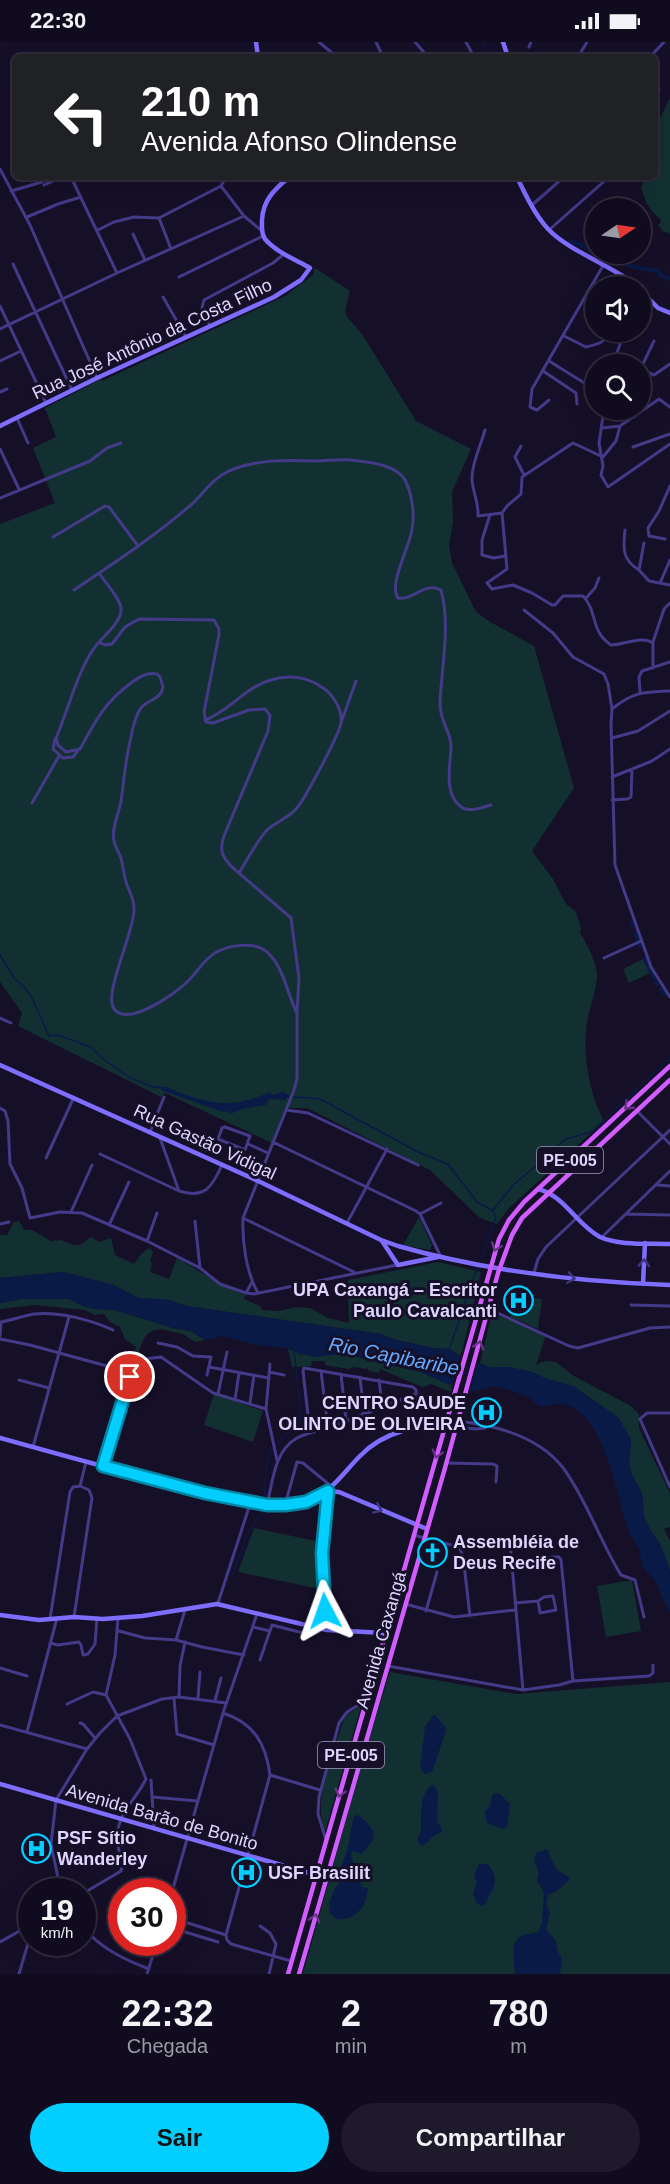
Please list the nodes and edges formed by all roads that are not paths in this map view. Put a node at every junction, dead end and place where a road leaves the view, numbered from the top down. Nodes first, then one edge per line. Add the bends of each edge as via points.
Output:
1 (319, 42) edge
2 (415, 42) edge
3 (664, 42) edge
4 (333, 54) edge
5 (425, 54) edge
6 (653, 54) edge
7 (658, 87) edge
8 (659, 90) dead end
9 (0, 169) edge
10 (54, 180) edge
11 (72, 180) edge
12 (224, 180) edge
13 (286, 180) edge
14 (520, 180) edge
15 (561, 180) edge
16 (606, 180) edge
17 (221, 186) junction
18 (11, 191) junction
19 (81, 197) junction
20 (532, 205) junction
21 (244, 216) junction
22 (26, 217) junction
23 (159, 218) junction
24 (549, 230) junction
25 (98, 231) junction
26 (263, 233) junction
27 (133, 234) dead end
28 (171, 249) junction
29 (285, 253) junction
30 (585, 254) edge
31 (145, 261) junction
32 (13, 264) dead end
33 (604, 264) joint
34 (117, 273) junction
35 (596, 276) edge
36 (622, 276) edge
37 (179, 277) dead end
38 (585, 296) edge
39 (163, 297) dead end
40 (63, 299) junction
41 (651, 301) edge
42 (0, 306) edge
43 (37, 311) junction
44 (670, 313) edge
45 (9, 325) junction
46 (210, 327) junction
47 (0, 329) edge
48 (564, 336) junction
49 (186, 338) junction
50 (654, 341) dead end
51 (602, 342) edge
52 (21, 351) junction
53 (648, 354) edge
54 (0, 361) edge
55 (549, 361) junction
56 (670, 364) edge
57 (543, 371) junction
58 (651, 374) edge
59 (97, 378) junction
60 (585, 383) edge
61 (7, 389) dead end
62 (72, 390) junction
63 (0, 392) edge
64 (549, 400) dead end
65 (46, 403) junction
66 (577, 404) dead end
67 (651, 405) edge
68 (670, 407) edge
69 (17, 418) junction
70 (603, 420) edge
71 (629, 420) edge
72 (0, 426) edge
73 (620, 426) junction
74 (602, 428) junction
75 (485, 430) dead end
76 (670, 434) edge
77 (28, 443) dead end
78 (121, 443) dead end
79 (670, 444) edge
80 (521, 446) dead end
81 (633, 447) dead end
82 (0, 449) edge
83 (603, 457) junction
84 (524, 475) junction
85 (670, 486) edge
86 (19, 489) junction
87 (0, 498) edge
88 (502, 513) junction
89 (490, 514) junction
90 (625, 530) dead end
91 (53, 537) dead end
92 (665, 538) dead end
93 (644, 543) dead end
94 (138, 546) junction
95 (505, 556) junction
96 (670, 560) edge
97 (639, 570) junction
98 (99, 573) junction
99 (599, 578) dead end
100 (660, 583) junction
101 (670, 585) edge
102 (74, 590) dead end
103 (586, 598) junction
104 (670, 603) edge
105 (524, 610) dead end
106 (99, 642) junction
107 (653, 643) junction
108 (670, 662) edge
109 (653, 668) junction
110 (356, 681) dead end
111 (670, 691) edge
112 (640, 692) junction
113 (612, 709) junction
114 (670, 711) edge
115 (205, 720) junction
116 (341, 722) junction
117 (56, 738) junction
118 (612, 738) junction
119 (80, 749) junction
120 (670, 749) edge
121 (59, 756) junction
122 (632, 769) junction
123 (612, 777) junction
124 (612, 800) junction
125 (32, 803) dead end
126 (491, 805) dead end
127 (239, 873) junction
128 (641, 941) junction
129 (604, 958) dead end
130 (670, 997) edge
131 (297, 1013) junction
132 (0, 1018) edge
133 (11, 1023) dead end
134 (0, 1065) edge
135 (670, 1066) edge
136 (670, 1080) edge
137 (74, 1097) junction
138 (164, 1097) dead end
139 (0, 1108) edge
140 (287, 1108) junction
141 (637, 1110) junction
142 (670, 1130) edge
143 (150, 1131) junction
144 (159, 1136) junction
145 (663, 1137) junction
146 (273, 1142) junction
147 (248, 1144) junction
148 (670, 1144) edge
149 (387, 1149) junction
150 (268, 1153) junction
151 (100, 1154) dead end
152 (46, 1158) dead end
153 (222, 1164) junction
154 (92, 1165) dead end
155 (418, 1165) dead end
156 (670, 1171) edge
157 (256, 1180) junction
158 (129, 1182) dead end
159 (655, 1185) junction
160 (367, 1186) junction
161 (670, 1186) edge
162 (538, 1189) junction
163 (179, 1191) junction
164 (550, 1192) junction
165 (441, 1203) dead end
166 (71, 1212) junction
167 (157, 1213) dead end
168 (420, 1214) junction
169 (626, 1214) junction
170 (670, 1215) edge
171 (243, 1218) junction
172 (576, 1218) junction
173 (195, 1221) dead end
174 (9, 1222) dead end
175 (347, 1223) junction
176 (0, 1224) edge
177 (109, 1225) junction
178 (602, 1238) junction
179 (381, 1240) junction
180 (147, 1241) junction
181 (645, 1243) junction
182 (670, 1244) edge
183 (398, 1246) junction
184 (391, 1254) junction
185 (441, 1257) junction
186 (398, 1264) junction
187 (489, 1267) junction
188 (200, 1268) junction
189 (499, 1269) junction
190 (355, 1273) junction
191 (534, 1273) junction
192 (252, 1282) junction
193 (643, 1284) junction
194 (670, 1285) edge
195 (246, 1293) junction
196 (258, 1293) junction
197 (631, 1305) dead end
198 (670, 1306) edge
199 (488, 1311) junction
200 (69, 1317) junction
201 (670, 1327) edge
202 (113, 1330) dead end
203 (0, 1338) edge
204 (158, 1342) dead end
205 (227, 1352) dead end
206 (59, 1354) junction
207 (145, 1359) dead end
208 (270, 1364) dead end
209 (209, 1367) junction
210 (224, 1371) junction
211 (321, 1371) junction
212 (269, 1372) junction
213 (239, 1373) junction
214 (341, 1374) junction
215 (207, 1375) dead end
216 (254, 1375) junction
217 (284, 1375) dead end
218 (360, 1377) junction
219 (269, 1378) junction
220 (19, 1380) dead end
221 (379, 1380) junction
222 (49, 1388) junction
223 (218, 1394) junction
224 (235, 1400) junction
225 (250, 1403) junction
226 (382, 1405) junction
227 (266, 1409) junction
228 (364, 1413) junction
229 (670, 1414) edge
230 (346, 1420) junction
231 (457, 1421) junction
232 (445, 1425) junction
233 (328, 1428) junction
234 (310, 1433) junction
235 (0, 1438) edge
236 (33, 1447) junction
237 (278, 1461) junction
238 (86, 1462) junction
239 (446, 1463) junction
240 (103, 1466) junction
241 (339, 1479) junction
242 (496, 1482) dead end
243 (80, 1486) junction
244 (670, 1487) edge
245 (330, 1489) junction
246 (339, 1492) junction
247 (250, 1502) junction
248 (265, 1504) junction
249 (285, 1505) junction
250 (416, 1525) junction
251 (427, 1529) junction
252 (413, 1535) junction
253 (424, 1539) junction
254 (510, 1542) dead end
255 (512, 1566) junction
256 (437, 1572) dead end
257 (538, 1601) junction
258 (515, 1603) junction
259 (217, 1604) junction
260 (405, 1604) junction
261 (185, 1609) junction
262 (516, 1610) junction
263 (426, 1611) junction
264 (257, 1614) junction
265 (0, 1615) edge
266 (470, 1616) junction
267 (74, 1617) junction
268 (644, 1617) dead end
269 (54, 1618) junction
270 (98, 1618) junction
271 (118, 1618) junction
272 (253, 1627) junction
273 (327, 1630) junction
274 (118, 1631) junction
275 (270, 1631) junction
276 (386, 1633) junction
277 (307, 1634) dead end
278 (176, 1640) junction
279 (185, 1642) junction
280 (50, 1643) junction
281 (244, 1656) junction
282 (260, 1660) dead end
283 (653, 1665) dead end
284 (388, 1666) junction
285 (0, 1668) edge
286 (200, 1672) dead end
287 (27, 1676) dead end
288 (221, 1678) dead end
289 (573, 1681) junction
290 (523, 1690) junction
291 (106, 1695) junction
292 (179, 1696) junction
293 (174, 1698) junction
294 (198, 1698) junction
295 (366, 1700) junction
296 (215, 1701) junction
297 (226, 1703) junction
298 (67, 1704) dead end
299 (223, 1713) junction
300 (117, 1716) junction
301 (80, 1723) dead end
302 (0, 1725) edge
303 (27, 1732) junction
304 (95, 1738) junction
305 (214, 1745) junction
306 (87, 1749) junction
307 (270, 1775) junction
308 (151, 1780) dead end
309 (0, 1784) edge
310 (320, 1790) junction
311 (152, 1797) junction
312 (56, 1800) junction
313 (197, 1802) junction
314 (122, 1818) junction
315 (154, 1828) junction
316 (186, 1838) junction
317 (326, 1841) junction
318 (247, 1855) junction
319 (316, 1875) junction
320 (58, 1878) edge
321 (176, 1878) edge
322 (96, 1886) edge
323 (260, 1926) dead end
324 (18, 1932) edge
325 (226, 1935) junction
326 (96, 1941) edge
327 (0, 1942) edge
328 (218, 1942) dead end
329 (24, 1956) edge
330 (153, 1956) edge
331 (274, 1957) junction
332 (291, 1961) junction
333 (149, 1969) junction
334 (18, 1974) edge
335 (147, 1974) edge
336 (269, 1974) edge
337 (288, 1974) edge
338 (299, 1974) edge

1 - 4 street
2 - 5 street
3 - 6 street
7 - 8 street
9 - 18 street
10 - 18 street
11 - 19 street
12 - 17 street
13 - 26 street via 267,199
14 - 20 street
15 - 20 street
16 - 24 street
17 - 21 street
17 - 23 street
18 - 22 street
19 - 22 street
19 - 25 street
20 - 24 street
21 - 26 street
21 - 28 street
22 - 40 street
23 - 25 street via 134,217
23 - 28 street
24 - 30 street
25 - 34 street
26 - 29 street
26 - 37 street
27 - 31 street
28 - 31 street
29 - 46 street via 202,302
29 - 46 street, Rua José Antônio da Costa Filho via 310,268 301,280
31 - 34 street
32 - 43 street
33 - 35 street
33 - 36 street
34 - 40 street
38 - 48 street
39 - 49 street
40 - 43 street
40 - 59 street
41 - 44 street
42 - 45 street
43 - 45 street
43 - 62 street
45 - 47 street
45 - 52 street
46 - 49 street, Rua José Antônio da Costa Filho
48 - 51 street via 586,347
48 - 55 street
49 - 59 street, Rua José Antônio da Costa Filho
50 - 53 street
52 - 54 street
52 - 65 street
55 - 57 street
55 - 60 street
56 - 58 street
57 - 64 street via 532,389 530,407 535,411
57 - 66 street via 576,393
59 - 62 street, Rua José Antônio da Costa Filho
61 - 63 street
62 - 65 street, Rua José Antônio da Costa Filho
65 - 69 street, Rua José Antônio da Costa Filho
67 - 68 street via 659,399
69 - 72 street, Rua José Antônio da Costa Filho
69 - 77 street
70 - 74 street
71 - 73 street
73 - 74 street
73 - 83 street via 616,441
74 - 83 street via 599,443
75 - 89 street via 472,481 479,504 478,516
76 - 81 street
78 - 86 street via 90,461
79 - 83 street via 608,487 601,477
80 - 84 street via 515,457
82 - 86 street
83 - 84 street via 573,443
84 - 88 street via 521,494
85 - 92 street via 647,534
86 - 87 street
88 - 89 street
88 - 95 street
89 - 95 street via 482,555
90 - 97 street via 624,553
91 - 94 street via 105,506
93 - 97 street
94 - 98 street
94 - 126 street via 219,477 241,467 268,460 343,460 395,470 406,482 414,520 394,593 400,599 436,587 441,590 444,603 440,705 451,743 453,799 467,810
95 - 103 street via 507,568 487,582 492,589 513,585 552,605 563,596
96 - 100 street
97 - 100 street via 649,581
98 - 102 street
98 - 106 street via 121,609 118,619
99 - 103 street
100 - 101 street
103 - 107 street via 594,626 611,645 642,639
104 - 107 street via 664,609
105 - 113 street via 553,633 573,657 604,674
106 - 115 street via 112,644 125,627 139,619 214,620 219,635
106 - 117 street via 87,659
107 - 109 street
108 - 109 street
109 - 112 street via 642,671
110 - 116 street
111 - 112 street
112 - 113 street
113 - 118 street
114 - 118 street via 638,731
115 - 116 street via 263,683 296,677 329,692
115 - 127 street via 213,723 261,708 270,715 268,731 221,847 225,860
116 - 127 street via 298,808 267,830
117 - 119 street via 66,752
117 - 121 street via 53,748
118 - 123 street
119 - 121 street via 74,757
119 - 131 street via 112,697 143,675 153,673 160,677 162,692 142,706 136,716 113,836 134,908 110,993 115,1011 131,1015 151,1007 188,982 217,952 250,946 260,947 272,957
120 - 122 street
121 - 125 street
122 - 123 street
122 - 124 street via 631,796
123 - 124 street
124 - 128 street via 615,865
127 - 131 street via 291,918 299,978
128 - 129 street
128 - 130 street via 651,967
131 - 140 street via 297,1079
132 - 133 street
134 - 137 street, Rua Gastão Vidigal
135 -> 162 main road, PE-005
136 - 141 main road, PE-005
137 - 143 street, Rua Gastão Vidigal
137 - 152 street
138 - 143 street
139 - 166 street via 8,1121 10,1164 30,1218
140 - 146 street
140 - 149 street via 308,1113
141 - 145 street
141 - 164 main road, PE-005
142 - 145 street
143 - 144 street, Rua Gastão Vidigal
144 - 153 street, Rua Gastão Vidigal
144 - 163 street
145 - 148 street
145 - 172 street
146 - 150 street
146 - 160 street
147 - 147 street via 250,1136 225,1127 218,1136 243,1151
147 - 150 street
149 - 155 street
149 - 160 street
150 - 157 street
151 - 163 street
153 - 157 street, Rua Gastão Vidigal
153 - 163 street via 206,1190 195,1194
154 - 166 street
156 - 159 street
157 - 171 street
157 - 175 street, Rua Gastão Vidigal
158 - 177 street
159 - 161 street
159 - 169 street
160 - 168 street
160 - 175 street
162 - 164 street
162 -> 187 main road, PE-005 via 508,1220
164 - 172 street
164 - 189 main road, PE-005 via 522,1218
165 - 168 street
166 - 177 street
167 - 180 street
168 - 185 street
169 - 170 street
169 - 178 street
171 - 190 street
171 - 192 street
172 - 178 street
172 - 191 street via 542,1252
173 - 188 street
174 - 176 street
175 - 179 street, Rua Gastão Vidigal
177 - 180 street
178 - 181 street
179 - 183 street, Rua Gastão Vidigal
179 - 184 street
180 - 188 street
181 - 182 street
193 -> 181 street
183 - 184 street
183 - 185 street, Rua Gastão Vidigal
184 - 186 street
185 - 186 street
185 - 187 street, Rua Gastão Vidigal
186 - 190 street
187 - 189 street, Rua Gastão Vidigal
187 - 232 main road, Avenida Caxangá / PE-005
188 - 195 street via 220,1284
189 - 191 street, Rua Gastão Vidigal
189 - 199 main road, PE-005
190 - 196 street
191 -> 193 street, Rua Gastão Vidigal
192 - 195 street
192 - 196 street
193 - 194 street, Rua Gastão Vidigal
195 - 196 street
197 - 198 street
199 - 201 street via 578,1348 650,1328
231 -> 199 main road, Avenida Caxangá / PE-005
200 - 202 street
200 - 203 street via 35,1314 1,1322
200 - 206 street
203 - 206 street
204 - 209 street via 193,1356 211,1357
205 - 210 street
206 - 222 street
206 - 240 street via 128,1371 130,1377
207 - 223 street via 161,1358
208 - 212 street
209 - 210 street
209 - 215 street
210 - 213 street
210 - 223 street
211 - 214 street
211 - 233 street
211 - 234 street via 303,1369
212 - 217 street
212 - 219 street
213 - 216 street
213 - 224 street
214 - 218 street
214 - 230 street
216 - 219 street
216 - 225 street
218 - 221 street
218 - 228 street
219 - 227 street
220 - 222 street
221 - 226 street
221 - 226 street via 413,1387 417,1392
222 - 236 street
223 - 224 street
224 - 225 street
225 - 227 street
226 - 228 street
227 - 237 street
228 - 230 street
229 - 244 street via 647,1413 641,1417
230 - 233 street
231 - 232 street
231 - 239 main road, Avenida Caxangá / PE-005
231 - 268 street via 476,1430 487,1427 517,1435 555,1459 570,1479 621,1575 635,1580
232 - 241 street via 413,1427 375,1444
232 -> 250 main road, Avenida Caxangá / PE-005
233 - 234 street
234 - 237 street via 285,1447
235 - 236 street
236 - 238 street
237 - 248 street
238 - 240 street
238 - 243 street
239 - 242 street via 493,1464 497,1466
239 - 251 main road, Avenida Caxangá / PE-005
240 - 247 street
241 - 245 street
241 - 246 street
243 - 267 street via 91,1492 92,1498
243 - 269 street via 70,1492
245 - 246 street
245 - 249 street via 306,1502
245 - 249 street via 303,1463 297,1462
245 - 273 street via 322,1553
246 -> 250 street
247 - 248 street
247 - 259 street
248 - 249 street
250 - 251 street
250 - 252 main road, Avenida Caxangá / PE-005
251 - 253 main road, Avenida Caxangá / PE-005
252 - 253 street
252 - 276 main road, Avenida Caxangá / PE-005
253 - 260 main road, Avenida Caxangá / PE-005
253 - 266 street via 454,1544 461,1551
254 - 255 street
255 - 258 street
255 - 289 street via 552,1557 559,1557 563,1564
256 - 263 street
257 - 257 street via 554,1596 556,1610 540,1613
257 - 258 street
258 - 262 street
259 - 261 street
259 - 264 street
260 - 263 street
260 - 284 main road, Avenida Caxangá / PE-005
261 - 271 street
261 - 278 street
262 - 266 street
262 - 290 street
263 - 266 street
264 - 272 street
264 - 273 street
265 - 269 street
267 - 269 street
267 - 270 street
269 - 280 street
270 - 271 street
270 - 280 street via 95,1644 88,1654 83,1655 79,1642
271 - 274 street
272 - 275 street
272 - 281 street
273 - 276 street
274 - 278 street
274 - 291 street
275 - 277 street via 272,1625
275 - 282 street
276 - 295 main road, Avenida Caxangá / PE-005
278 - 279 street
279 - 281 street
279 - 292 street
280 - 303 street
281 - 297 street
283 - 289 street via 654,1673 649,1676
284 - 290 street
338 -> 284 main road, Avenida Caxangá / PE-005
285 - 287 street
286 - 294 street
288 - 296 street
289 - 290 street
291 - 298 street via 93,1692
291 - 300 street
292 - 293 street
292 - 294 street
293 - 300 street via 153,1701
293 - 305 street via 177,1734
294 - 296 street
295 - 310 street, Avenida Caxangá via 347,1712 339,1723
295 -> 317 main road, Avenida Caxangá / PE-005
296 - 297 street
297 - 299 street
299 - 305 street
299 - 307 street via 254,1731 266,1751
300 - 304 street
300 - 314 street via 146,1780
301 - 304 street
302 - 303 street
303 - 306 street
304 - 306 street
305 - 313 street
306 - 312 street
307 - 310 street
307 - 318 street
308 - 311 street
309 - 312 street, Avenida Barão de Bonito
310 - 317 street, Avenida Caxangá via 318,1814
311 - 313 street
311 - 315 street
312 - 314 street, Avenida Barão de Bonito
312 - 320 street via 51,1844
313 - 316 street
314 - 315 street, Avenida Barão de Bonito
314 - 322 street via 117,1838 121,1871
315 - 316 street, Avenida Barão de Bonito
316 - 318 street, Avenida Barão de Bonito
316 - 321 street
317 - 319 main road, Avenida Caxangá / PE-005
318 - 319 street, Avenida Barão de Bonito
318 - 325 street
319 - 332 main road, Avenida Caxangá / PE-005
323 - 331 street via 276,1944
324 - 327 street
325 - 328 street via 182,1924 185,1932
325 - 331 street via 231,1944
326 - 333 street via 115,1955
329 - 334 street
330 - 333 street
331 - 332 street
331 - 336 street
332 - 337 main road, Avenida Caxangá / PE-005
333 - 335 street

